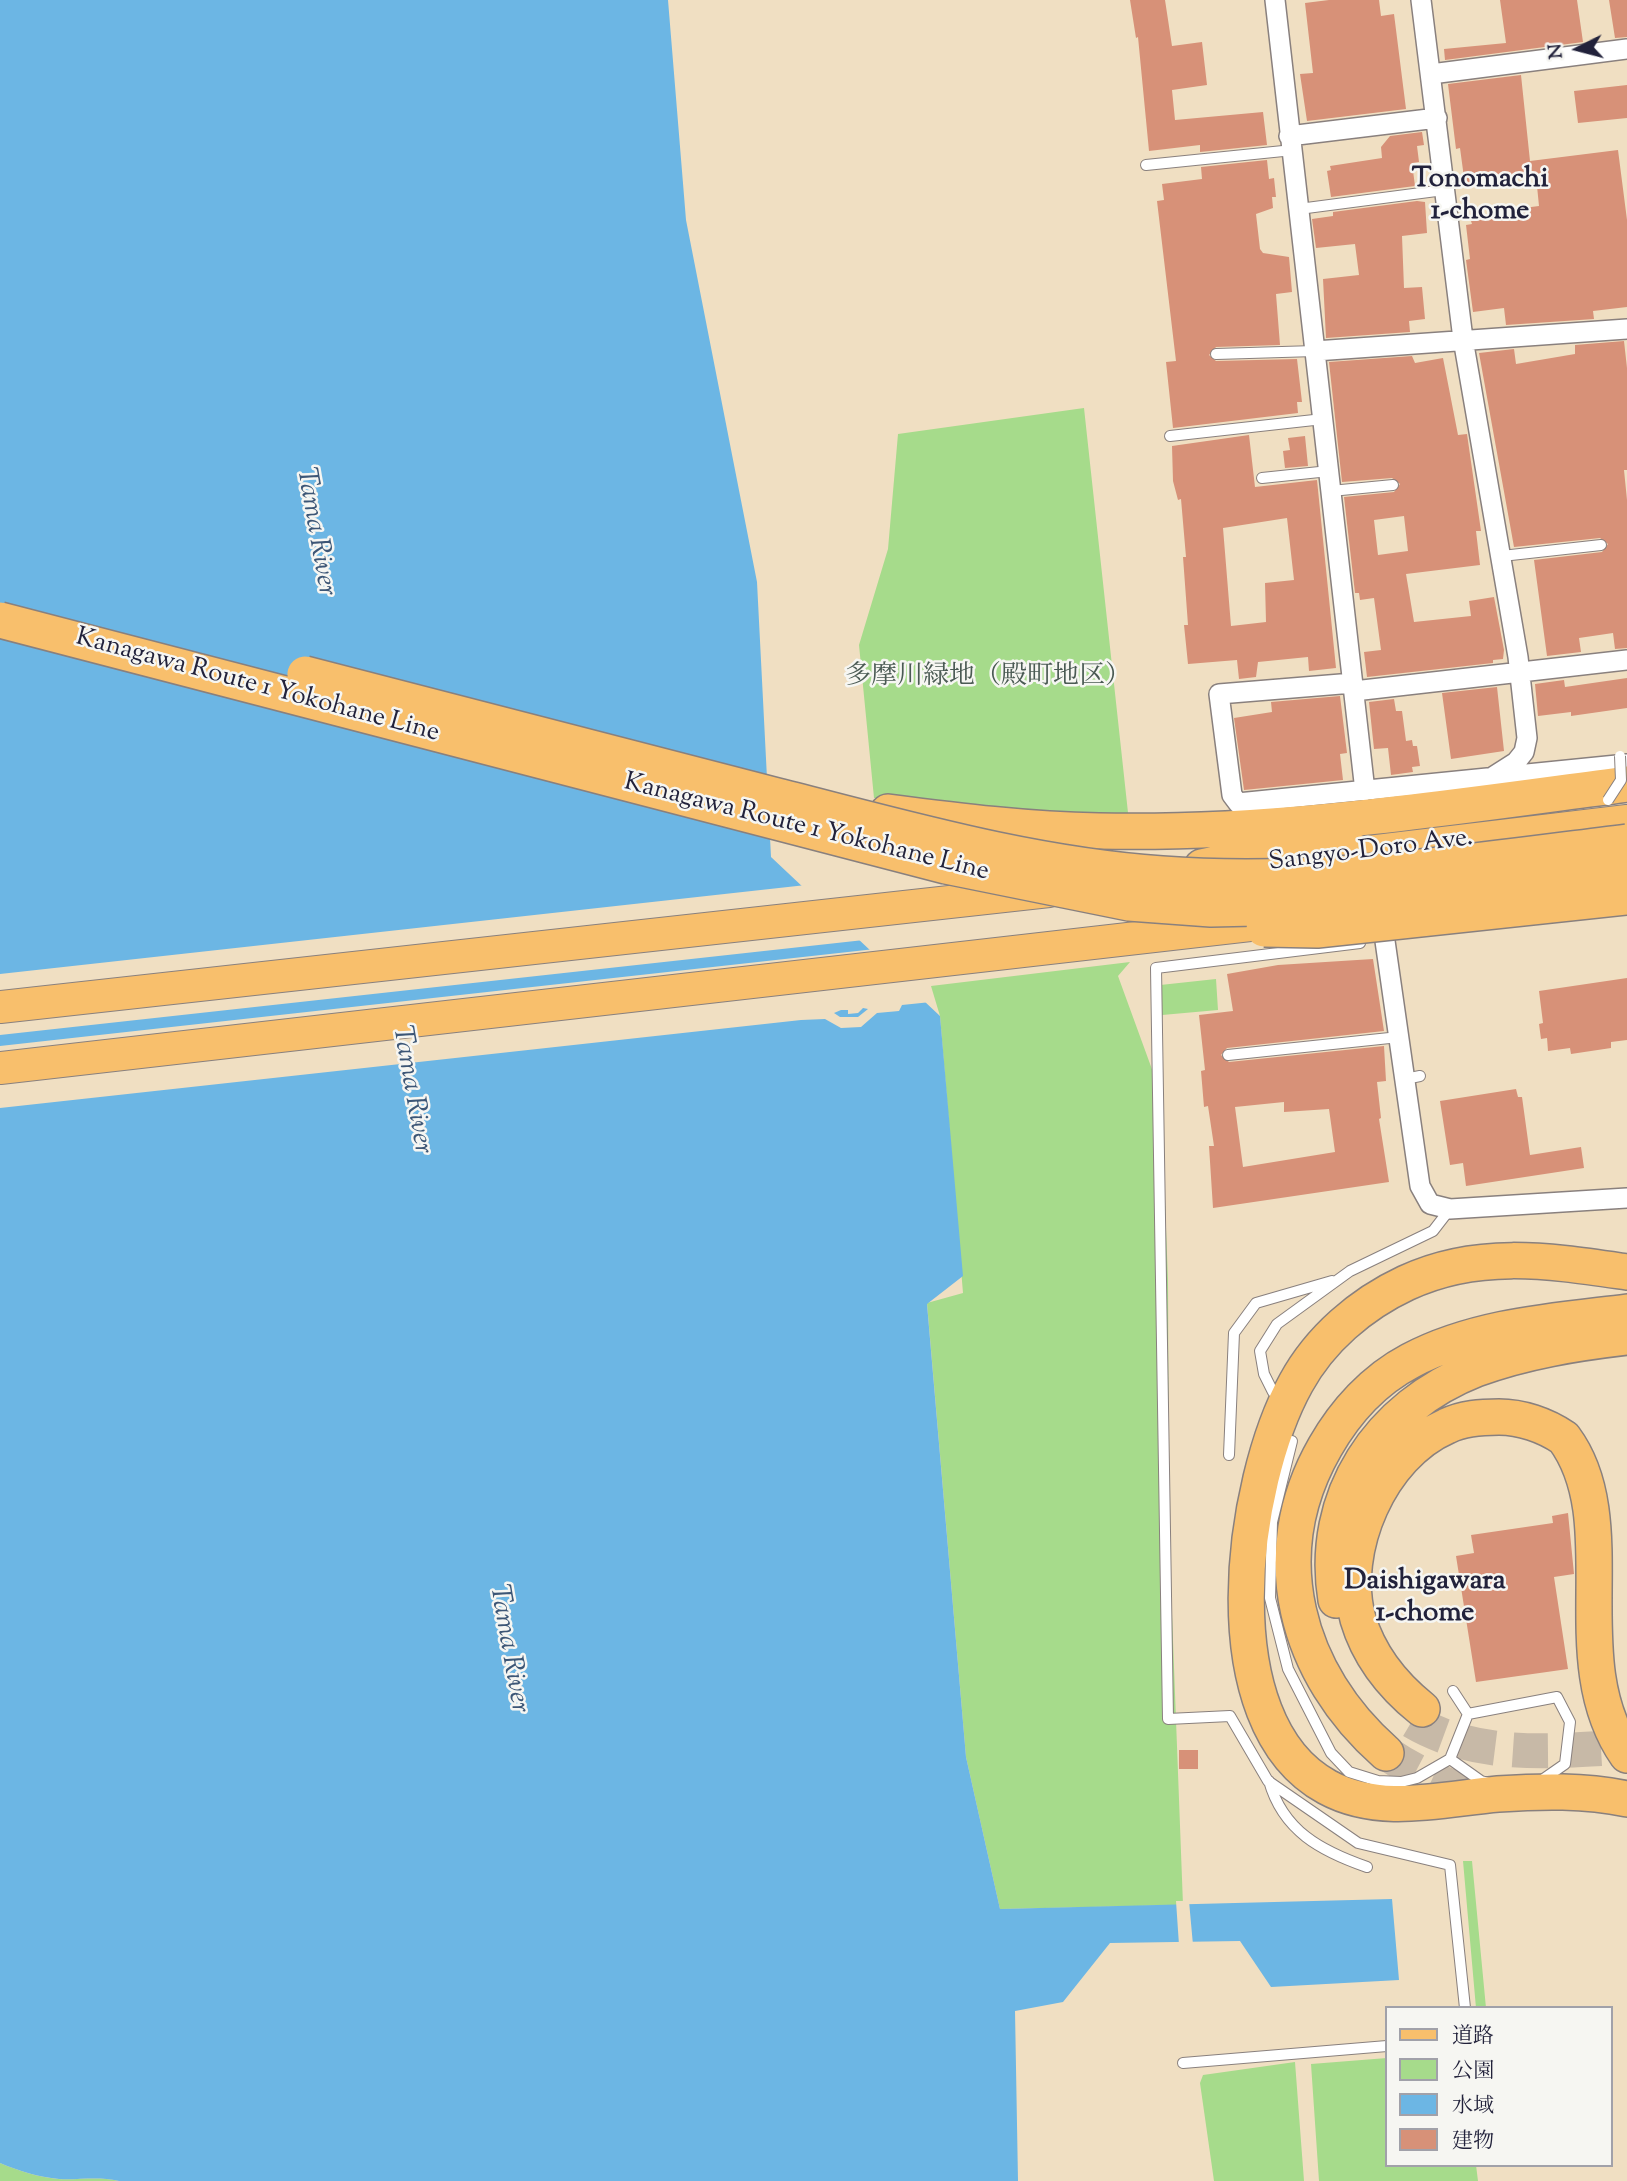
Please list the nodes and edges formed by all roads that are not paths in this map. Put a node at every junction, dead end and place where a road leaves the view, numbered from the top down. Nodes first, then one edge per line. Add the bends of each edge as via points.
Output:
1 (1275, 0) edge
2 (1421, 0) edge
3 (1627, 50) edge
4 (1431, 74) junction
5 (1437, 118) junction
6 (1291, 143) junction
7 (1146, 165) dead end
8 (1444, 190) junction
9 (1299, 209) junction
10 (1627, 329) edge
11 (1463, 340) junction
12 (1315, 351) junction
13 (1216, 354) dead end
14 (1323, 419) junction
15 (1170, 436) dead end
16 (1329, 471) junction
17 (1262, 478) dead end
18 (1392, 485) dead end
19 (1331, 491) junction
20 (1601, 545) dead end
21 (1502, 556) junction
22 (0, 596) edge
23 (0, 620) edge
24 (1627, 660) edge
25 (1520, 673) junction
26 (1353, 687) junction
27 (1627, 764) edge
28 (1507, 787) junction
29 (1365, 791) junction
30 (783, 797) junction
31 (1622, 801) edge
32 (1627, 842) edge
33 (1352, 854) junction
34 (1627, 869) edge
35 (1119, 877) junction
36 (1627, 878) edge
37 (1021, 883) junction
38 (1627, 897) edge
39 (1361, 912) junction
40 (1385, 940) junction
41 (0, 1007) edge
42 (1399, 1037) junction
43 (1228, 1055) dead end
44 (0, 1068) edge
45 (1627, 1198) edge
46 (1450, 1209) junction
47 (1627, 1272) edge
48 (1339, 1279) junction
49 (1627, 1312) edge
50 (1627, 1337) edge
51 (1273, 1392) dead end
52 (1292, 1441) dead end
53 (1229, 1455) dead end
54 (1452, 1691) dead end
55 (1468, 1714) junction
56 (1386, 1753) tunnel mouth
57 (1627, 1755) edge
58 (1450, 1759) junction
59 (1268, 1781) junction
60 (1627, 1799) edge
61 (1367, 1867) dead end
62 (1465, 2006) edge
63 (1386, 2046) edge
64 (1183, 2063) dead end

1 - 6 street
2 - 4 street
3 - 4 street
4 - 5 street
5 - 6 street
5 - 8 street
6 - 7 lane
6 - 9 street
8 - 9 lane
8 - 11 street
9 - 12 street
10 - 11 street
11 - 12 street
11 - 21 street
12 - 13 lane
12 - 14 street
14 - 15 lane
14 - 16 street
16 - 17 lane
16 - 19 street
18 - 19 lane
19 - 26 street
20 - 21 lane
21 - 25 street
22 - 30 highway, Kanagawa Route 1 Yokohane Line, bridge
23 - 37 highway, Kanagawa Route 1 Yokohane Line, bridge
24 - 25 street
25 - 26 street
25 - 28 street via 1527,738
26 - 29 street
26 - 29 street via 1219,694 1232,795 1238,803
27 - 28 street
27 - 31 lane, bridge via 1620,756
28 - 29 street
28 - 30 highway, bridge via 1324,821 1189,830 1101,831 987,824
28 - 31 highway
30 - 35 highway, Kanagawa Route 1 Yokohane Line, bridge
31 - 33 main road, Sangyo-Doro Ave.
31 - 35 highway, bridge via 1363,833 1196,868
32 - 35 highway, Kanagawa Route 1 Yokohane Line, bridge via 1330,874
33 - 35 main road, Sangyo-Doro Ave.
33 - 39 street
34 - 37 highway, Kanagawa Route 1 Yokohane Line, bridge via 1253,909 1156,906
35 - 41 main road, Sangyo-Doro Ave., bridge
36 - 39 main road
37 - 38 highway, bridge via 1151,919 1280,930 1317,930
39 - 40 street
39 - 44 main road
40 - 42 street
40 - 59 lane via 1156,968 1168,1719 1230,1716
42 - 43 lane
42 - 46 street via 1412,1077 1420,1186 1430,1204
45 - 46 street
46 - 48 lane via 1433,1231
47 - 60 highway via 1533,1260 1479,1261 1404,1283 1357,1312 1317,1353 1282,1411 1254,1508 1246,1583 1251,1655 1270,1723 1294,1760 1325,1786 1346,1796 1392,1804 1548,1792
48 - 51 lane via 1267,1334 1260,1351
48 - 53 lane via 1256,1303 1234,1333
49 - 56 highway via 1486,1334 1408,1362 1352,1409 1320,1456 1298,1515 1294,1549 1298,1609 1329,1691
50 - 57 highway via 1524,1354 1452,1381 1394,1423 1354,1473 1338,1516 1332,1559 1338,1608 1352,1651 1377,1690 1417,1715 1371,1651 1357,1617 1356,1559 1369,1514 1389,1475 1431,1434 1467,1419 1506,1417 1561,1436 1600,1477 1614,1514 1617,1571 1606,1694 1614,1732
52 - 58 lane via 1272,1522 1270,1598 1288,1669 1315,1725 1349,1772 1378,1781 1418,1779
54 - 55 lane
55 - 58 lane
55 - 58 lane via 1557,1697 1570,1722 1564,1764 1545,1779 1505,1785 1481,1781
59 - 61 lane via 1276,1806 1312,1842
59 - 62 lane via 1359,1843 1450,1865
63 - 64 lane

